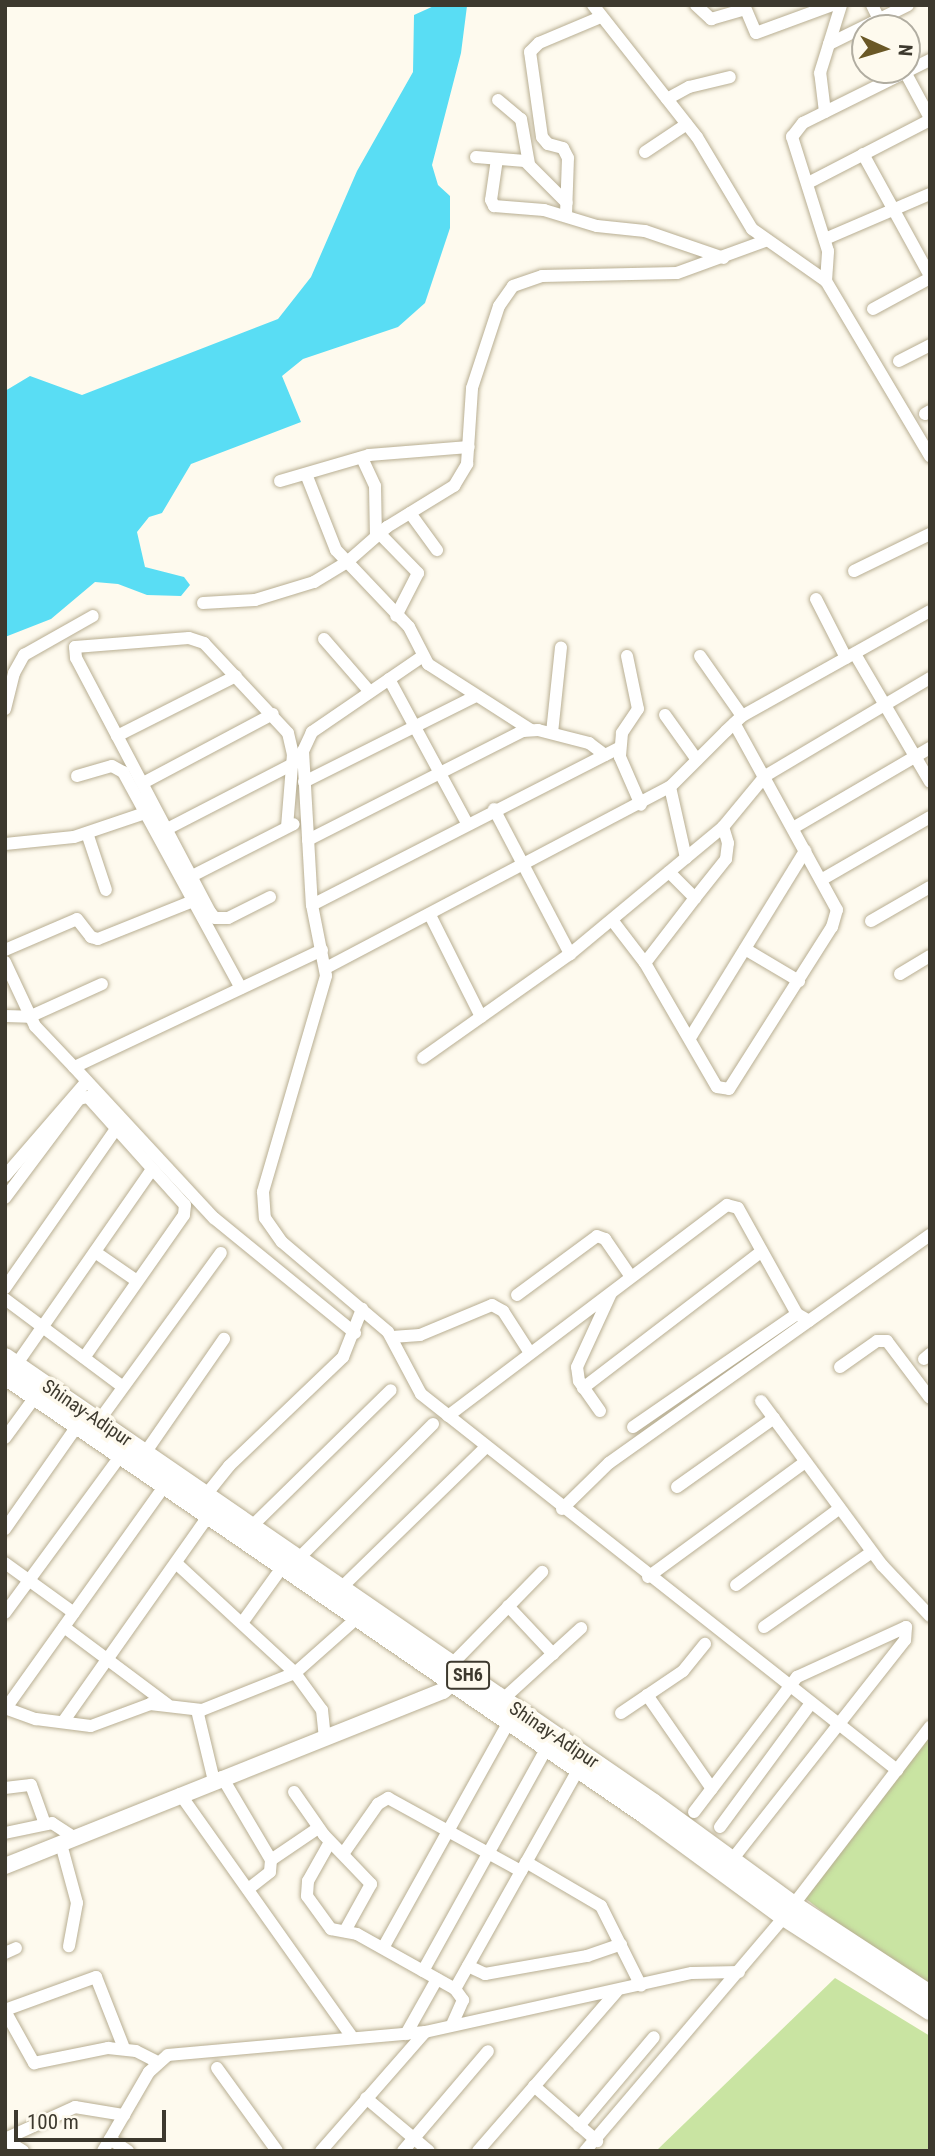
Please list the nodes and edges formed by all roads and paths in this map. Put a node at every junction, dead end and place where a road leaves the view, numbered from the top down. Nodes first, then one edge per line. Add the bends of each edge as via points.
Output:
1 (593, 5) edge
2 (696, 5) edge
3 (832, 5) edge
4 (841, 5) edge
5 (745, 7) edge
6 (601, 17) junction
7 (851, 36) edge
8 (829, 44) junction
9 (730, 77) dead end
10 (880, 84) edge
11 (912, 84) edge
12 (667, 99) junction
13 (498, 100) dead end
14 (825, 112) junction
15 (930, 119) edge
16 (687, 124) junction
17 (645, 152) dead end
18 (863, 154) junction
19 (476, 158) dead end
20 (497, 159) junction
21 (529, 164) junction
22 (807, 183) junction
23 (930, 194) edge
24 (566, 209) junction
25 (894, 210) junction
26 (825, 239) junction
27 (765, 241) junction
28 (724, 258) junction
29 (930, 277) edge
30 (826, 281) junction
31 (873, 309) dead end
32 (930, 345) edge
33 (899, 361) dead end
34 (470, 447) junction
35 (930, 456) edge
36 (362, 458) junction
37 (306, 474) junction
38 (280, 481) dead end
39 (410, 513) junction
40 (378, 534) junction
41 (930, 534) edge
42 (437, 550) dead end
43 (346, 563) junction
44 (854, 571) dead end
45 (816, 599) dead end
46 (203, 603) dead end
47 (930, 611) edge
48 (93, 616) dead end
49 (396, 616) junction
50 (324, 639) dead end
51 (561, 648) dead end
52 (422, 656) junction
53 (627, 656) dead end
54 (700, 656) dead end
55 (850, 656) junction
56 (236, 676) junction
57 (930, 678) edge
58 (389, 679) junction
59 (370, 692) junction
60 (476, 696) junction
61 (885, 705) junction
62 (5, 709) edge
63 (273, 714) junction
64 (665, 715) dead end
65 (738, 720) junction
66 (415, 726) junction
67 (531, 730) junction
68 (552, 733) junction
69 (117, 736) junction
70 (620, 748) junction
71 (930, 748) edge
72 (605, 755) junction
73 (915, 756) junction
74 (697, 760) junction
75 (293, 764) junction
76 (440, 773) junction
77 (77, 776) dead end
78 (765, 776) junction
79 (304, 782) junction
80 (930, 782) edge
81 (143, 783) junction
82 (670, 787) junction
83 (640, 805) junction
84 (494, 809) junction
85 (145, 813) junction
86 (930, 817) edge
87 (306, 818) junction
88 (467, 823) junction
89 (287, 827) junction
90 (723, 827) junction
91 (793, 828) junction
92 (167, 829) junction
93 (87, 833) junction
94 (308, 840) junction
95 (5, 844) edge
96 (805, 851) junction
97 (686, 858) junction
98 (524, 866) junction
99 (669, 872) junction
100 (192, 876) junction
101 (821, 880) junction
102 (930, 887) edge
103 (106, 890) dead end
104 (270, 897) dead end
105 (695, 898) junction
106 (194, 901) junction
107 (312, 905) junction
108 (430, 915) junction
109 (612, 920) junction
110 (872, 921) dead end
111 (745, 949) junction
112 (5, 950) edge
113 (322, 950) junction
114 (570, 954) junction
115 (930, 956) edge
116 (5, 962) edge
117 (645, 963) junction
118 (326, 968) junction
119 (900, 974) dead end
120 (799, 981) junction
121 (102, 984) dead end
122 (241, 988) junction
123 (5, 1016) edge
124 (29, 1017) junction
125 (481, 1017) junction
126 (690, 1038) junction
127 (423, 1058) dead end
128 (74, 1067) junction
129 (87, 1081) junction
130 (116, 1129) junction
131 (151, 1171) junction
132 (5, 1176) edge
133 (5, 1198) edge
134 (930, 1235) edge
135 (762, 1251) junction
136 (95, 1252) junction
137 (221, 1253) dead end
138 (631, 1277) junction
139 (137, 1281) junction
140 (5, 1288) edge
141 (612, 1291) junction
142 (517, 1294) dead end
143 (5, 1299) edge
144 (362, 1309) junction
145 (797, 1314) junction
146 (809, 1321) junction
147 (42, 1327) junction
148 (355, 1333) junction
149 (392, 1337) junction
150 (225, 1339) dead end
151 (530, 1353) junction
152 (83, 1358) junction
153 (9, 1366) edge
154 (840, 1367) dead end
155 (123, 1387) junction
156 (583, 1388) junction
157 (391, 1390) dead end
158 (35, 1397) junction
159 (930, 1398) edge
160 (761, 1401) dead end
161 (600, 1411) dead end
162 (448, 1416) junction
163 (774, 1418) junction
164 (99, 1422) junction
165 (433, 1424) dead end
166 (77, 1426) junction
167 (633, 1427) dead end
168 (5, 1438) edge
169 (486, 1447) junction
170 (145, 1453) junction
171 (121, 1455) junction
172 (805, 1462) junction
173 (165, 1485) junction
174 (677, 1487) dead end
175 (204, 1506) junction
176 (562, 1508) junction
177 (840, 1508) junction
178 (252, 1526) junction
179 (5, 1529) edge
180 (873, 1552) junction
181 (290, 1562) junction
182 (5, 1563) edge
183 (176, 1563) junction
184 (542, 1572) dead end
185 (648, 1577) junction
186 (29, 1580) junction
187 (736, 1585) dead end
188 (341, 1588) junction
189 (508, 1606) junction
190 (5, 1613) edge
191 (74, 1613) junction
192 (930, 1616) edge
193 (358, 1618) junction
194 (242, 1623) junction
195 (64, 1627) junction
196 (581, 1628) dead end
197 (764, 1628) dead end
198 (705, 1644) dead end
199 (553, 1654) junction
200 (108, 1660) junction
201 (295, 1673) junction
202 (456, 1673) junction
203 (789, 1686) junction
204 (647, 1695) junction
205 (502, 1700) junction
206 (811, 1703) junction
207 (169, 1706) junction
208 (6, 1708) edge
209 (197, 1710) junction
210 (621, 1713) dead end
211 (64, 1723) junction
212 (508, 1723) junction
213 (839, 1724) junction
214 (930, 1727) edge
215 (325, 1737) junction
216 (546, 1749) junction
217 (578, 1770) junction
218 (897, 1770) junction
219 (218, 1779) junction
220 (5, 1788) edge
221 (712, 1790) junction
222 (294, 1792) dead end
223 (180, 1794) junction
224 (694, 1812) dead end
225 (45, 1824) junction
226 (318, 1828) junction
227 (720, 1828) dead end
228 (449, 1830) junction
229 (5, 1833) edge
230 (68, 1841) junction
231 (330, 1842) junction
232 (489, 1852) junction
233 (343, 1854) junction
234 (271, 1860) junction
235 (732, 1860) junction
236 (5, 1866) edge
237 (524, 1866) junction
238 (247, 1889) junction
239 (789, 1911) junction
240 (345, 1931) junction
241 (621, 1944) junction
242 (69, 1946) dead end
243 (383, 1948) junction
244 (468, 1966) junction
245 (422, 1971) junction
246 (739, 1972) junction
247 (437, 1979) junction
248 (641, 1986) junction
249 (455, 1989) junction
250 (617, 1992) junction
251 (930, 1994) edge
252 (5, 2010) edge
253 (930, 2011) edge
254 (452, 2025) junction
255 (425, 2032) junction
256 (405, 2034) junction
257 (352, 2037) junction
258 (654, 2037) dead end
259 (124, 2048) junction
260 (488, 2051) dead end
261 (158, 2062) junction
262 (217, 2068) dead end
263 (534, 2086) junction
264 (366, 2098) junction
265 (124, 2115) junction
266 (579, 2126) junction
267 (414, 2138) junction
268 (5, 2139) edge
269 (110, 2139) junction
270 (597, 2141) junction
271 (276, 2150) edge
272 (23, 2151) edge
273 (103, 2151) edge
274 (128, 2151) edge
275 (321, 2151) edge
276 (403, 2151) edge
277 (429, 2151) edge
278 (478, 2151) edge
279 (586, 2151) edge

1 - 6 street
2 - 5 street via 711,19
3 - 5 street via 755,33
4 - 8 street
6 - 12 street
6 - 24 street via 538,43 530,52 542,137 563,148 568,158
7 - 8 street
8 - 14 street via 819,83
9 - 12 street via 689,87
10 - 14 street
11 - 15 street
12 - 16 street
13 - 21 street via 521,119
14 - 22 street via 803,123 792,137
15 - 18 street
16 - 17 street
16 - 27 street via 752,229
18 - 22 street
18 - 25 street
19 - 20 street
20 - 21 street
20 - 24 street via 494,206
21 - 24 street
22 - 26 street
23 - 25 street
24 - 28 street via 597,226 645,231
25 - 26 street
25 - 29 street
26 - 30 street
27 - 28 street
27 - 30 street
28 - 34 street via 677,273 542,276 513,286 499,306 472,388
29 - 31 street
30 - 35 street
32 - 33 street
34 - 36 street
34 - 39 street via 467,464 454,486
36 - 37 street
36 - 40 street via 375,486
37 - 38 street
37 - 43 street via 324,529
39 - 40 street
39 - 42 street
40 - 43 street
40 - 49 street via 418,573
41 - 44 street
43 - 46 street via 314,582 269,597
43 - 49 street
45 - 55 street
47 - 55 street
48 - 62 street via 24,655 13,673
49 - 52 street via 415,636
50 - 59 street
51 - 68 street
52 - 58 street
52 - 60 street via 435,670
53 - 70 street via 638,709 622,733
54 - 65 street
55 - 61 street
55 - 65 street
56 - 63 street
56 - 69 street
56 - 69 street via 197,639 79,644 76,658
57 - 61 street
58 - 59 street
58 - 66 street
59 - 79 street via 312,732 303,751
60 - 66 street
60 - 67 street
61 - 73 street
61 - 78 street
63 - 75 street via 288,733
63 - 81 street
64 - 74 street
65 - 74 street
65 - 78 street
66 - 76 street
66 - 79 street
67 - 68 street
67 - 76 street
68 - 72 street via 589,743
69 - 81 street
70 - 72 street
70 - 83 street via 623,772
71 - 73 street
72 - 84 street
73 - 80 street
73 - 91 street
74 - 82 street
75 - 89 street
75 - 92 street
76 - 88 street
76 - 94 street
77 - 85 street via 120,768
78 - 90 street
78 - 91 street
79 - 87 street
81 - 92 street
82 - 83 street
82 - 97 street
83 - 98 street
84 - 88 street
84 - 98 street
85 - 93 street
85 - 106 street
86 - 101 street
87 - 89 street
87 - 94 street
88 - 107 street
89 - 100 street
90 - 97 street
90 - 105 street via 726,859
91 - 96 street
92 - 100 street
93 - 95 street
93 - 103 street
94 - 107 street
96 - 101 street
96 - 111 street
97 - 99 street
98 - 108 street
98 - 114 street
99 - 105 street
99 - 109 street
100 - 104 street via 210,912 221,920
101 - 120 street via 836,917
102 - 110 street
105 - 117 street
106 - 112 street via 98,939 77,919
106 - 122 street
107 - 113 street
108 - 118 street
108 - 125 street
109 - 114 street
109 - 117 street
111 - 120 street
111 - 126 street
113 - 118 street
113 - 122 street
114 - 125 street
115 - 119 street
116 - 124 street
117 - 126 street
118 - 144 street via 261,1205 272,1233
120 - 126 street via 729,1089 717,1087
121 - 124 street
122 - 128 street
123 - 124 street
124 - 128 street
125 - 127 street
128 - 129 street
129 - 132 street
129 - 148 street via 214,1218
130 - 131 street
130 - 133 street via 92,1099 79,1099
130 - 140 street
131 - 136 street
131 - 139 street via 182,1201 185,1210
134 - 146 street
135 - 138 street via 738,1208 727,1205
135 - 145 street
135 - 156 street
136 - 139 street
136 - 147 street
137 - 155 street
138 - 141 street
138 - 142 street via 605,1239 597,1236
139 - 152 street
141 - 151 street
141 - 156 street via 577,1367
143 - 147 street
144 - 148 street
144 - 149 street
145 - 146 street
145 - 167 street
146 - 176 street via 609,1463
147 - 152 street
147 - 153 street
148 - 175 street via 343,1357 229,1466
149 - 151 street via 420,1335 492,1305 503,1311
149 - 162 street via 421,1394
150 - 170 street
151 - 162 street
152 - 155 street
153 - 158 main road, Shinay-Adipur / SH6
153 - 164 main road, Shinay-Adipur / SH6
154 - 159 street via 877,1341 887,1341
155 - 164 street
156 - 161 street
157 - 178 street
158 - 166 main road, Shinay-Adipur / SH6
158 - 168 street
160 - 163 street
162 - 169 street
163 - 172 street
163 - 174 street
164 - 170 main road, Shinay-Adipur / SH6
165 - 181 street
166 - 171 main road, Shinay-Adipur / SH6
166 - 179 street
169 - 176 street
169 - 188 street
170 - 175 main road, Shinay-Adipur / SH6
171 - 173 main road, Shinay-Adipur / SH6
171 - 186 street
172 - 177 street
172 - 185 street
173 - 175 main road, Shinay-Adipur / SH6
173 - 191 street
175 - 178 main road, Shinay-Adipur / SH6
175 - 181 main road, Shinay-Adipur / SH6
175 - 183 street
176 - 185 street
177 - 180 street
177 - 187 street
178 - 181 main road, Shinay-Adipur / SH6
180 - 192 street
180 - 197 street
181 - 188 main road, Shinay-Adipur / SH6
181 - 193 main road, Shinay-Adipur / SH6
181 - 194 street
182 - 186 street
183 - 194 street
183 - 200 street
184 - 189 street
185 - 203 street
186 - 190 street
186 - 191 street
188 - 202 main road, Shinay-Adipur / SH6
189 - 199 street
189 - 202 street
191 - 195 street
193 - 201 street
193 - 202 main road, Shinay-Adipur / SH6
194 - 201 street
195 - 200 street
195 - 208 street
196 - 199 street
198 - 204 street via 683,1671
199 - 205 street
200 - 207 street
200 - 211 street
201 - 209 street
201 - 215 street via 322,1710
202 - 205 main road, Shinay-Adipur / SH6
202 - 212 main road, Shinay-Adipur / SH6
202 - 215 street
203 - 206 street
203 - 213 street via 805,1672 906,1627 905,1640
203 - 221 street
204 - 210 street
204 - 221 street
205 - 235 main road, Shinay-Adipur / SH6
206 - 213 street
206 - 227 street
207 - 209 street
207 - 211 street via 141,1705 100,1725
208 - 211 street
209 - 219 street
212 - 216 main road, Shinay-Adipur / SH6
212 - 228 street
213 - 218 street
213 - 235 street
214 - 218 street
215 - 219 street
216 - 217 main road, Shinay-Adipur / SH6
216 - 232 street
217 - 237 street
217 - 239 main road, Shinay-Adipur / SH6
218 - 239 street
219 - 223 street
219 - 234 street
220 - 225 street via 31,1786
221 - 224 street
222 - 226 street
223 - 230 street
223 - 238 street
225 - 229 street
225 - 230 street via 56,1824
226 - 231 street
226 - 234 street
228 - 232 street
228 - 233 street via 388,1798 378,1804
228 - 243 street
230 - 236 street
230 - 242 street via 77,1903
231 - 233 street
231 - 240 street via 305,1891 328,1926
232 - 237 street
232 - 245 street
233 - 240 street via 371,1884
234 - 238 street via 271,1872
235 - 239 main road, Shinay-Adipur / SH6
237 - 241 street via 594,1900
237 - 244 street
238 - 257 street
239 - 246 street
239 - 251 main road, Shinay-Adipur / SH6
239 - 253 main road, Shinay-Adipur / SH6
240 - 243 street
241 - 244 street via 587,1956 485,1974
241 - 248 street
243 - 245 street
244 - 249 street
245 - 247 street
246 - 248 street via 692,1973
246 - 270 street
247 - 249 street
247 - 256 street
248 - 250 street
249 - 254 street via 463,2000
250 - 254 street
250 - 263 street
252 - 259 street via 34,2063
252 - 259 street via 96,1977
254 - 255 street
255 - 256 street
255 - 264 street
256 - 257 street
257 - 261 street via 185,2052
258 - 266 street
259 - 261 street
260 - 267 street
261 - 265 street
262 - 271 street
263 - 266 street
263 - 278 street
264 - 267 street
264 - 275 street
265 - 268 street via 75,2107
265 - 269 street
266 - 270 street
267 - 276 street
267 - 277 street
268 - 272 street
269 - 273 street
269 - 274 street
270 - 279 street

